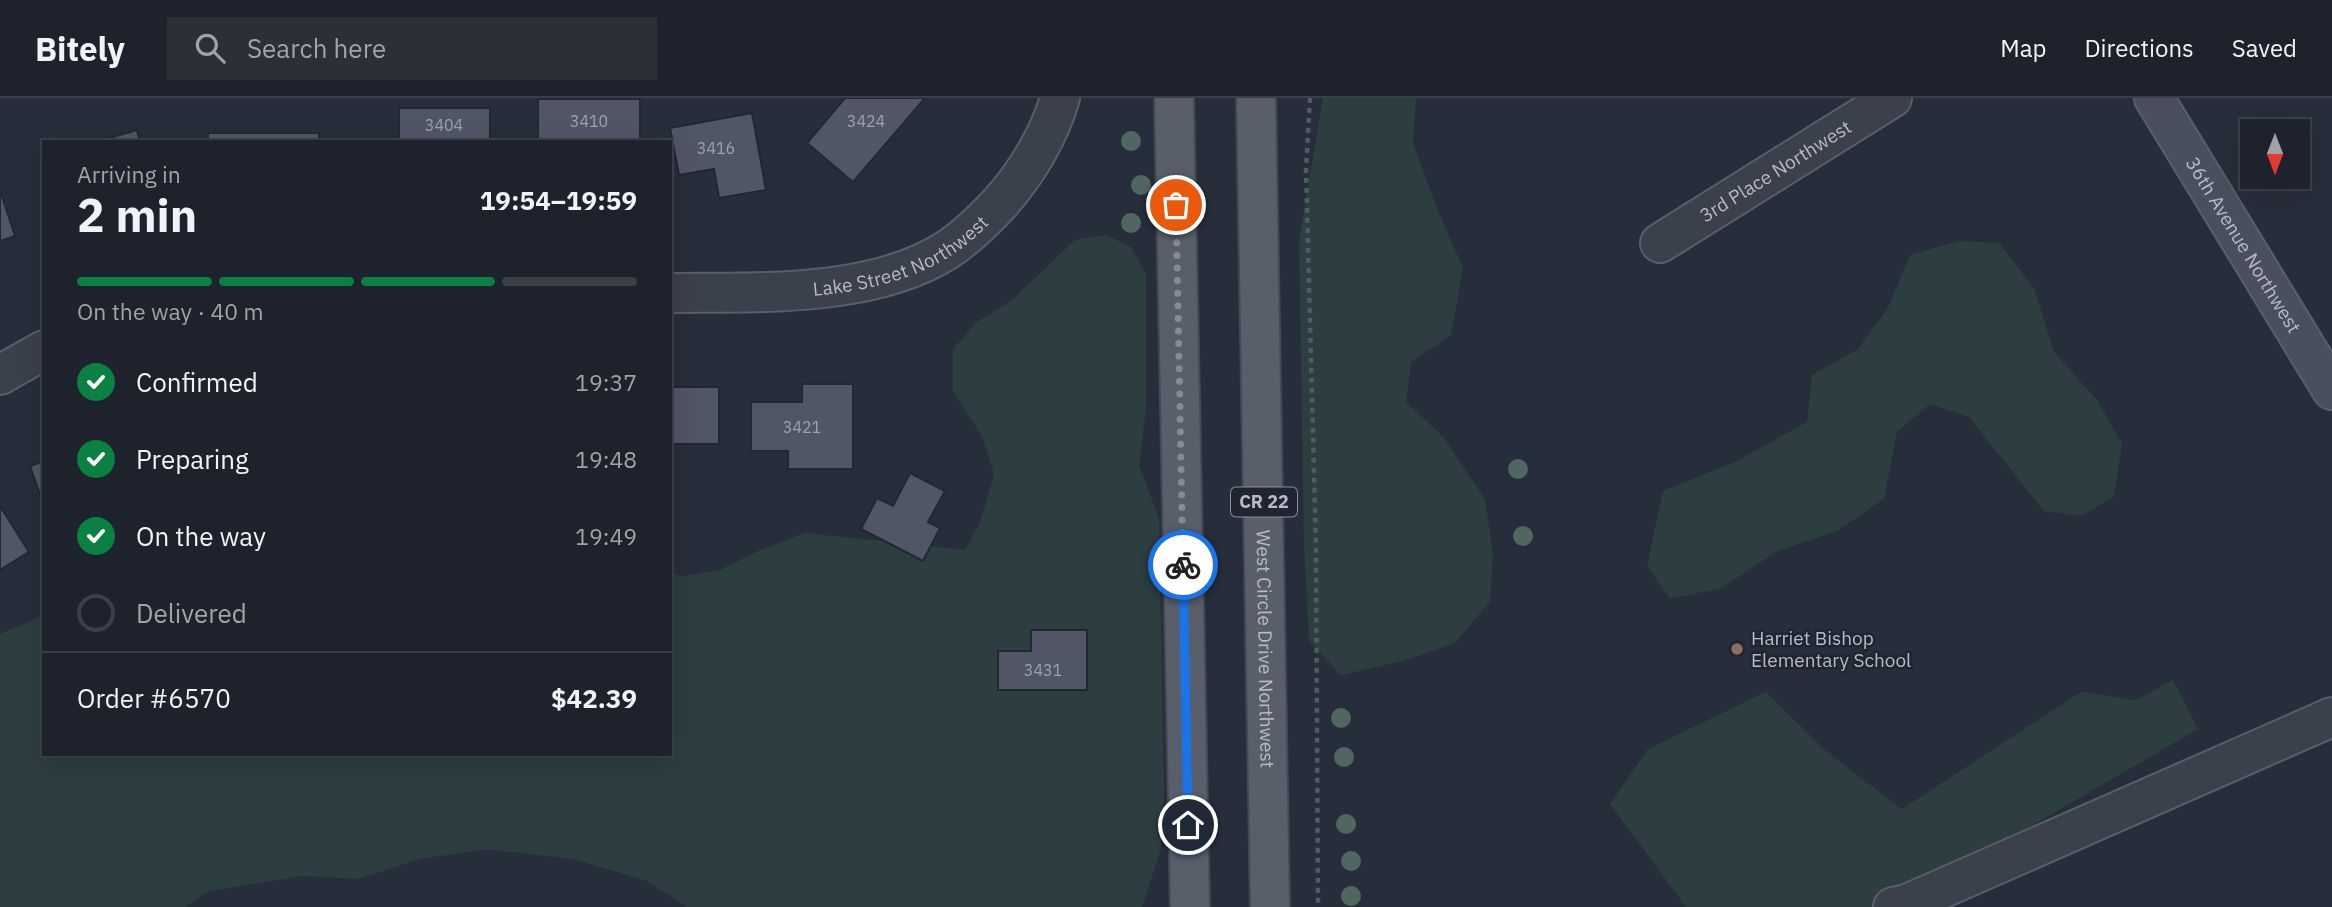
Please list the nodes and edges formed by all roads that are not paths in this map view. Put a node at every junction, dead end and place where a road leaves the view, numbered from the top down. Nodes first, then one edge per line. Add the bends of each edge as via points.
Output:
1 (1060, 98) edge
2 (1174, 98) edge
3 (1256, 98) edge
4 (1892, 98) edge
5 (2154, 98) edge
6 (1660, 243) dead end
7 (672, 293) edge
8 (42, 351) edge
9 (0, 375) edge
10 (2332, 390) edge
11 (2332, 717) edge
12 (1190, 907) edge
13 (1270, 907) edge
14 (1893, 907) edge

1 - 7 street, Lake Street Northwest via 1054,119 1012,190 979,225 946,250 906,270 828,287
2 - 12 main road
3 - 13 main road, West Circle Drive Northwest / CR 22
4 - 6 street, 3rd Place Northwest
5 - 10 street, 36th Avenue Northwest
8 - 9 street
11 - 14 street

